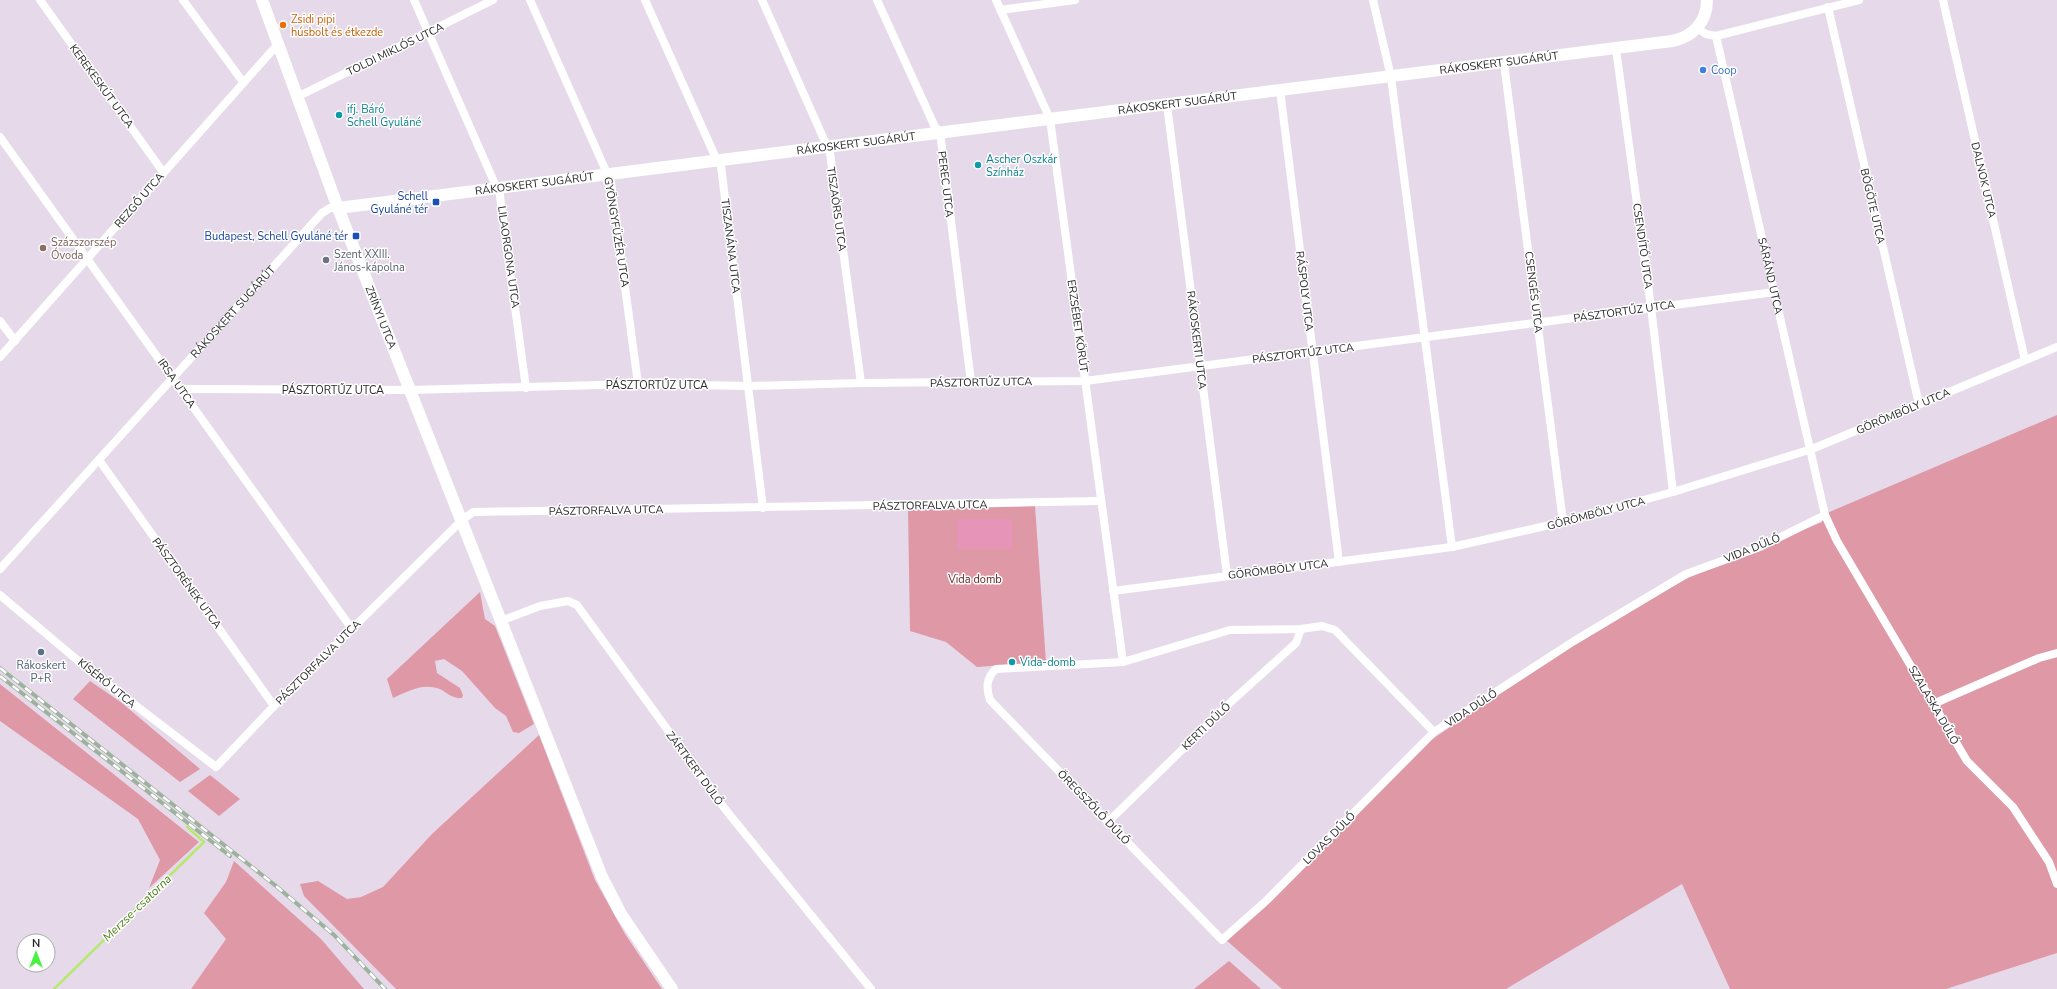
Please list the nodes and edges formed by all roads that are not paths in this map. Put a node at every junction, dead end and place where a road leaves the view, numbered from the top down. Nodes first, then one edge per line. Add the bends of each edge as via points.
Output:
1 (40, 0) edge
2 (183, 0) edge
3 (262, 0) edge
4 (414, 0) edge
5 (493, 0) edge
6 (530, 0) edge
7 (645, 0) edge
8 (762, 0) edge
9 (877, 0) edge
10 (996, 0) edge
11 (1075, 0) edge
12 (1373, 0) edge
13 (1707, 0) edge
14 (1859, 0) edge
15 (1943, 0) edge
16 (1828, 7) junction
17 (1000, 10) junction
18 (1697, 28) junction
19 (429, 33) junction
20 (1716, 36) junction
21 (278, 44) junction
22 (1616, 48) junction
23 (1504, 63) junction
24 (1392, 76) junction
25 (243, 82) junction
26 (1280, 90) junction
27 (297, 98) junction
28 (1167, 105) junction
29 (1050, 119) junction
30 (940, 132) junction
31 (0, 137) edge
32 (827, 147) junction
33 (719, 161) junction
34 (163, 172) junction
35 (610, 175) junction
36 (499, 189) junction
37 (338, 208) junction
38 (87, 260) junction
39 (1775, 292) junction
40 (1651, 307) junction
41 (0, 321) edge
42 (1538, 323) junction
43 (1424, 338) junction
44 (15, 341) junction
45 (2057, 347) edge
46 (1313, 352) junction
47 (0, 357) edge
48 (2025, 360) junction
49 (1200, 366) junction
50 (174, 377) junction
51 (1085, 381) junction
52 (971, 382) junction
53 (861, 383) junction
54 (638, 384) junction
55 (749, 386) junction
56 (526, 388) junction
57 (181, 389) junction
58 (410, 390) junction
59 (1919, 404) junction
60 (1812, 449) junction
61 (99, 460) junction
62 (1673, 492) junction
63 (1100, 501) junction
64 (763, 508) junction
65 (1825, 515) junction
66 (461, 521) junction
67 (1563, 522) junction
68 (1452, 547) junction
69 (1339, 562) junction
70 (0, 570) edge
71 (1227, 575) junction
72 (1113, 591) junction
73 (0, 595) edge
74 (501, 621) junction
75 (352, 629) junction
76 (1301, 629) junction
77 (2057, 653) edge
78 (1123, 662) junction
79 (996, 669) joint
80 (1933, 704) junction
81 (274, 706) junction
82 (1434, 732) junction
83 (216, 768) joint
84 (1108, 822) junction
85 (2057, 884) edge
86 (1222, 940) joint
87 (672, 989) edge
88 (871, 989) edge

1 - 34 street, KEREKESKÚT UTCA
2 - 25 street
3 - 21 street, ZRÍNYI UTCA
4 - 19 street, LILAORGONA UTCA
5 - 19 street, TOLDI MIKLÓS UTCA
6 - 35 street, GYÖNGYFÜZÉR UTCA
7 - 33 street, TISZANÁNA UTCA
8 - 32 street, TISZAÖRS UTCA
9 - 30 street, PEREC UTCA via 935,127
10 - 17 street, ERZSÉBET KÖRÚT
11 - 17 street
12 - 24 street
13 - 18 street via 1705,14
14 - 16 street
15 - 48 street, DALNOK UTCA
16 - 20 street
16 - 59 street, BÖGÖTE UTCA
17 - 29 street, ERZSÉBET KÖRÚT
18 - 20 street via 1706,34
18 - 22 street, RÁKOSKERT SUGÁRÚT via 1679,40
19 - 27 street, TOLDI MIKLÓS UTCA
19 - 36 street, LILAORGONA UTCA
20 - 39 street, SÁRÁND UTCA
21 - 25 street, REZGŐ UTCA
21 - 27 street, ZRÍNYI UTCA
22 - 23 street, RÁKOSKERT SUGÁRÚT
22 - 40 street, CSENDÍTŐ UTCA
23 - 24 street, RÁKOSKERT SUGÁRÚT
23 - 42 street, CSENGÉS UTCA
24 - 26 street, RÁKOSKERT SUGÁRÚT
24 - 43 street
25 - 34 street, REZGŐ UTCA
26 - 28 street, RÁKOSKERT SUGÁRÚT
26 - 46 street, RÁSPOLY UTCA
27 - 37 street, ZRÍNYI UTCA
28 - 29 street, RÁKOSKERT SUGÁRÚT
28 - 49 street, RÁKOSKERTI UTCA
29 - 30 street, RÁKOSKERT SUGÁRÚT
29 - 51 street, ERZSÉBET KÖRÚT
30 - 32 street, RÁKOSKERT SUGÁRÚT
30 - 52 street, PEREC UTCA
31 - 38 street, IRSA UTCA
32 - 33 street, RÁKOSKERT SUGÁRÚT
32 - 53 street, TISZAÖRS UTCA via 831,159
33 - 35 street, RÁKOSKERT SUGÁRÚT
33 - 55 street, TISZANÁNA UTCA
34 - 38 street, REZGŐ UTCA
35 - 36 street, RÁKOSKERT SUGÁRÚT
35 - 54 street, GYÖNGYFÜZÉR UTCA
36 - 37 street, RÁKOSKERT SUGÁRÚT
36 - 56 street, LILAORGONA UTCA
37 - 50 street, RÁKOSKERT SUGÁRÚT via 322,212
37 - 58 street, ZRÍNYI UTCA
38 - 44 street, REZGŐ UTCA
38 - 50 street, IRSA UTCA
39 - 40 street, PÁSZTORTŰZ UTCA
39 - 60 street, SÁRÁND UTCA
40 - 42 street, PÁSZTORTŰZ UTCA
40 - 62 street, CSENDÍTŐ UTCA
41 - 44 street
42 - 43 street, PÁSZTORTŰZ UTCA
42 - 67 street, CSENGÉS UTCA
43 - 46 street, PÁSZTORTŰZ UTCA
43 - 68 street
44 - 47 street, REZGŐ UTCA
45 - 48 street, GÖRÖMBÖLY UTCA
46 - 49 street, PÁSZTORTŰZ UTCA
46 - 69 street, RÁSPOLY UTCA
48 - 59 street, GÖRÖMBÖLY UTCA
49 - 51 street, PÁSZTORTŰZ UTCA
49 - 71 street, RÁKOSKERTI UTCA
50 - 57 street, IRSA UTCA
50 - 61 street, RÁKOSKERT SUGÁRÚT
51 - 52 street, PÁSZTORTŰZ UTCA
51 - 63 street, ERZSÉBET KÖRÚT
52 - 53 street, PÁSZTORTŰZ UTCA
53 - 55 street, PÁSZTORTŰZ UTCA
54 - 55 street, PÁSZTORTŰZ UTCA
54 - 56 street, PÁSZTORTŰZ UTCA
55 - 64 street, TISZANÁNA UTCA
56 - 58 street, PÁSZTORTŰZ UTCA
57 - 58 street, PÁSZTORTŰZ UTCA
57 - 75 street, IRSA UTCA
58 - 66 street, ZRÍNYI UTCA
59 - 60 street, GÖRÖMBÖLY UTCA
60 - 62 street, GÖRÖMBÖLY UTCA
60 - 65 street, SÁRÁND UTCA
61 - 70 street, RÁKOSKERT SUGÁRÚT
61 - 81 street, PÁSZTORÉNEK UTCA
62 - 67 street, GÖRÖMBÖLY UTCA
63 - 64 street, PÁSZTORFALVA UTCA
63 - 72 street, ERZSÉBET KÖRÚT
64 - 66 street, PÁSZTORFALVA UTCA via 473,512
65 - 80 street, SZALASKA DŰLŐ via 1837,541
65 - 82 street, VIDA DŰLŐ via 1760,547 1686,574 1574,641
66 - 74 street, ZRÍNYI UTCA
66 - 75 street, PÁSZTORFALVA UTCA
67 - 68 street, GÖRÖMBÖLY UTCA
68 - 69 street, GÖRÖMBÖLY UTCA
69 - 71 street, GÖRÖMBÖLY UTCA
71 - 72 street, GÖRÖMBÖLY UTCA
72 - 78 street, ERZSÉBET KÖRÚT
73 - 83 street, KÍSÉRŐ UTCA via 94,673
74 - 87 street, ZRÍNYI UTCA via 602,877 622,914
74 - 88 street, ZÁRTKERT DŰLŐ via 540,606 568,601 577,605 725,809
75 - 81 street, PÁSZTORFALVA UTCA
76 - 78 street, VIDA DŰLŐ via 1230,630
76 - 82 street, VIDA DŰLŐ via 1322,626 1335,630
76 - 84 street, KERTI DŰLŐ via 1296,643 1233,700
77 - 80 street via 2039,658
78 - 79 street, VIDA DŰLŐ
79 - 84 street, ÖREGSZŐLŐ DŰLŐ via 990,674 987,682 990,700
80 - 85 street, SZALASKA DŰLŐ via 1967,761 2014,807 2049,862
81 - 83 street, PÁSZTORFALVA UTCA
82 - 86 street, LOVAS DŰLŐ via 1266,901
84 - 86 street, ÖREGSZŐLŐ DŰLŐ

